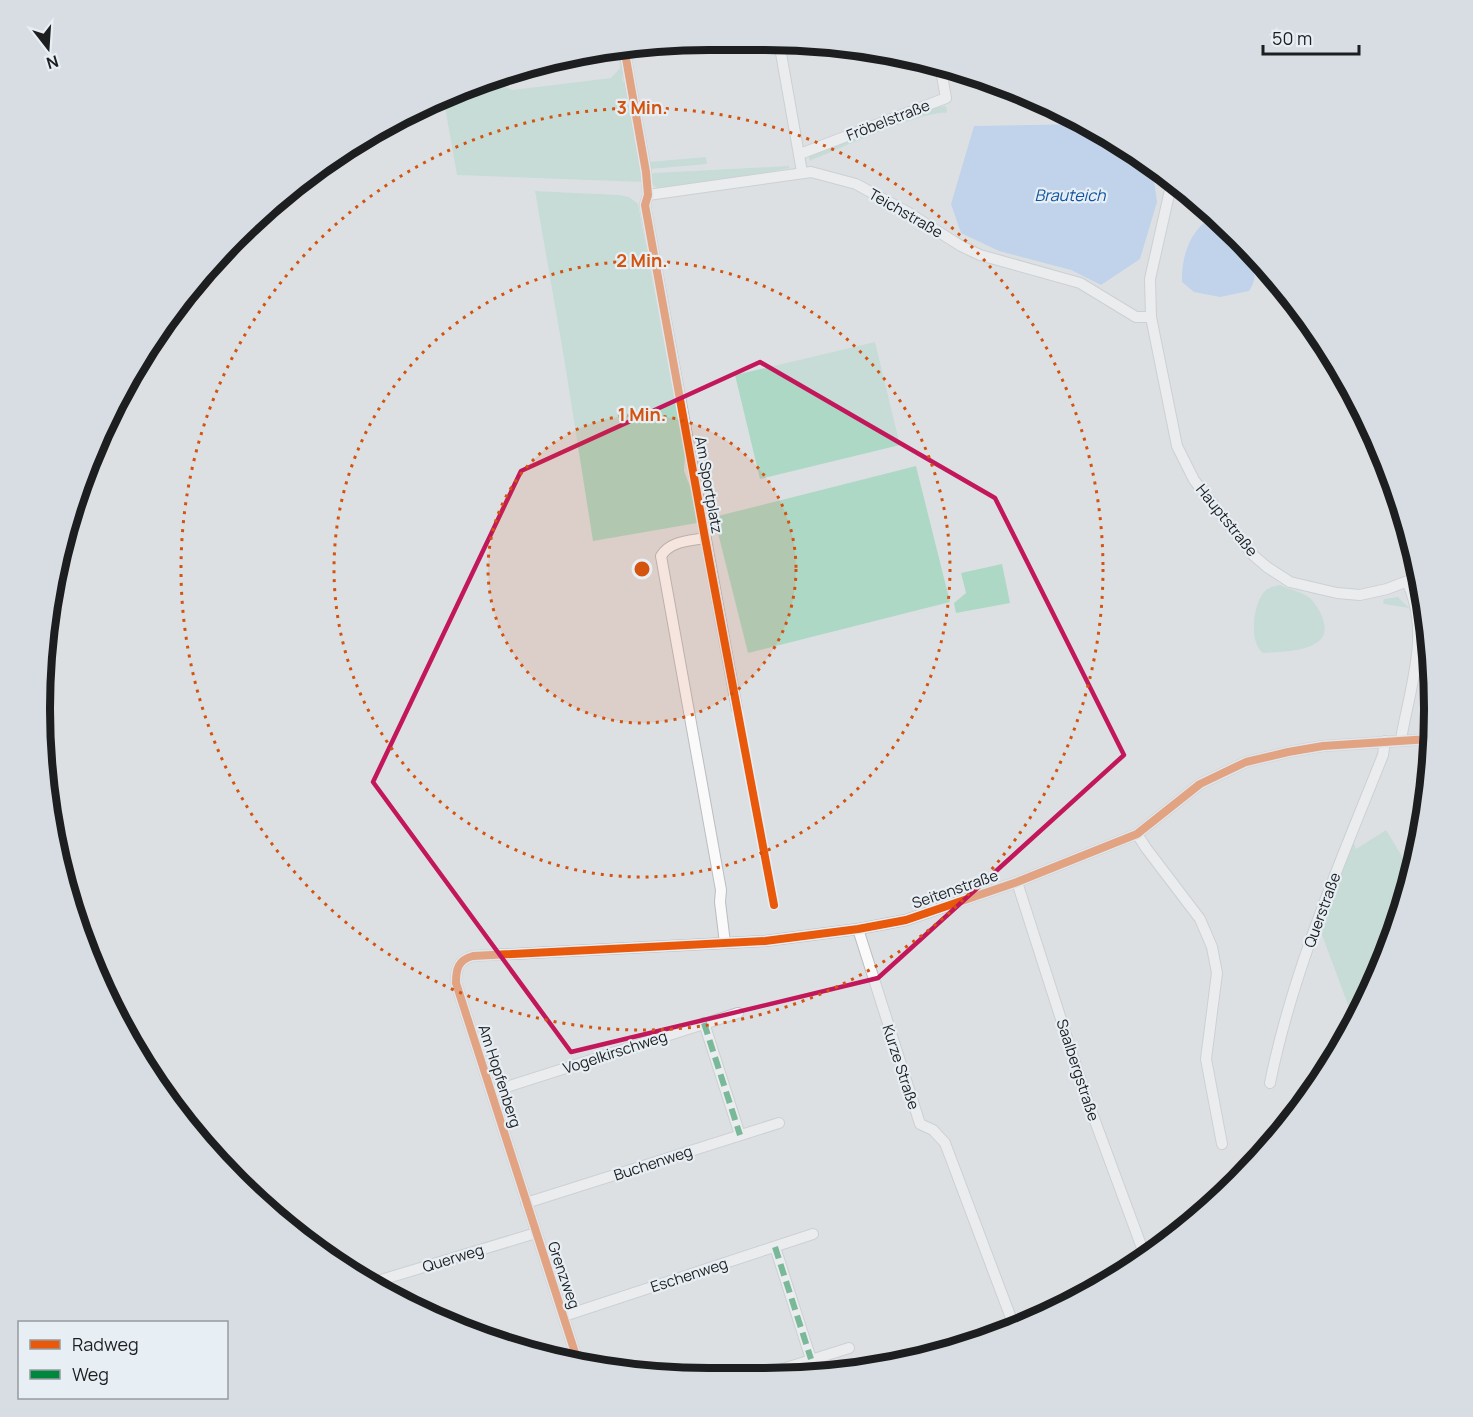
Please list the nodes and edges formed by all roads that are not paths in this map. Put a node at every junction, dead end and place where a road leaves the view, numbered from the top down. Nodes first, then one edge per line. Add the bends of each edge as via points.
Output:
1 (781, 50) edge
2 (625, 55) edge
3 (942, 74) edge
4 (800, 154) junction
5 (802, 172) junction
6 (1170, 190) edge
7 (648, 195) junction
8 (1151, 317) junction
9 (705, 538) junction
10 (1411, 580) edge
11 (1407, 582) junction
12 (1419, 631) edge
13 (1419, 632) edge
14 (737, 709) dead end
15 (1423, 739) edge
16 (1401, 740) junction
17 (1385, 741) junction
18 (1137, 834) junction
19 (1017, 882) junction
20 (858, 929) junction
21 (725, 943) junction
22 (459, 964) joint
23 (738, 1012) dead end
24 (704, 1023) junction
25 (1269, 1083) dead end
26 (491, 1092) junction
27 (779, 1123) dead end
28 (740, 1135) junction
29 (1222, 1144) dead end
30 (525, 1200) junction
31 (536, 1233) junction
32 (813, 1234) dead end
33 (775, 1247) junction
34 (1142, 1248) edge
35 (381, 1280) edge
36 (564, 1316) junction
37 (1011, 1319) edge
38 (849, 1348) dead end
39 (576, 1354) edge
40 (811, 1359) junction
41 (789, 1366) edge

1 - 4 street
2 - 7 street, Am Sportplatz
3 - 4 street, Fröbelstraße via 946,98
4 - 5 street
5 - 7 street, Teichstraße
5 - 8 street, Teichstraße via 844,180 980,255 1080,283 1136,316
6 - 8 street, Hauptstraße via 1150,279
7 - 9 street, Am Sportplatz via 645,205
8 - 11 street, Hauptstraße via 1177,446 1194,480 1253,555 1290,582 1337,593 1360,595
9 - 14 street, Am Sportplatz
9 - 21 street, Am Sportplatz via 673,545 661,556 721,890
10 - 11 street, Hauptstraße
11 - 12 street
13 - 16 street
15 - 16 street, Seitenstraße
16 - 17 street, Seitenstraße
17 - 18 street, Seitenstraße via 1288,752 1232,768 1200,784
17 - 25 street, Querstraße via 1383,755 1312,932
18 - 19 street, Seitenstraße
18 - 29 street via 1200,919 1214,955 1217,974 1206,1059
19 - 20 street, Seitenstraße via 906,921
19 - 34 street, Saalbergstraße via 1085,1094
20 - 21 street, Seitenstraße
20 - 37 street, Kurze Straße via 920,1124 933,1130 945,1143
21 - 22 street, Seitenstraße via 473,956
22 - 26 street, Am Hopfenberg via 456,983
23 - 24 street, Vogelkirschweg
24 - 26 street, Vogelkirschweg
24 - 28 street
26 - 30 street, Am Hopfenberg
27 - 28 street, Buchenweg
28 - 30 street, Buchenweg
30 - 31 street, Grenzweg
31 - 35 street, Querweg
31 - 36 street, Grenzweg
32 - 33 street, Eschenweg
33 - 36 street, Eschenweg
33 - 40 street
36 - 39 street, Grenzweg
38 - 40 street
40 - 41 street

